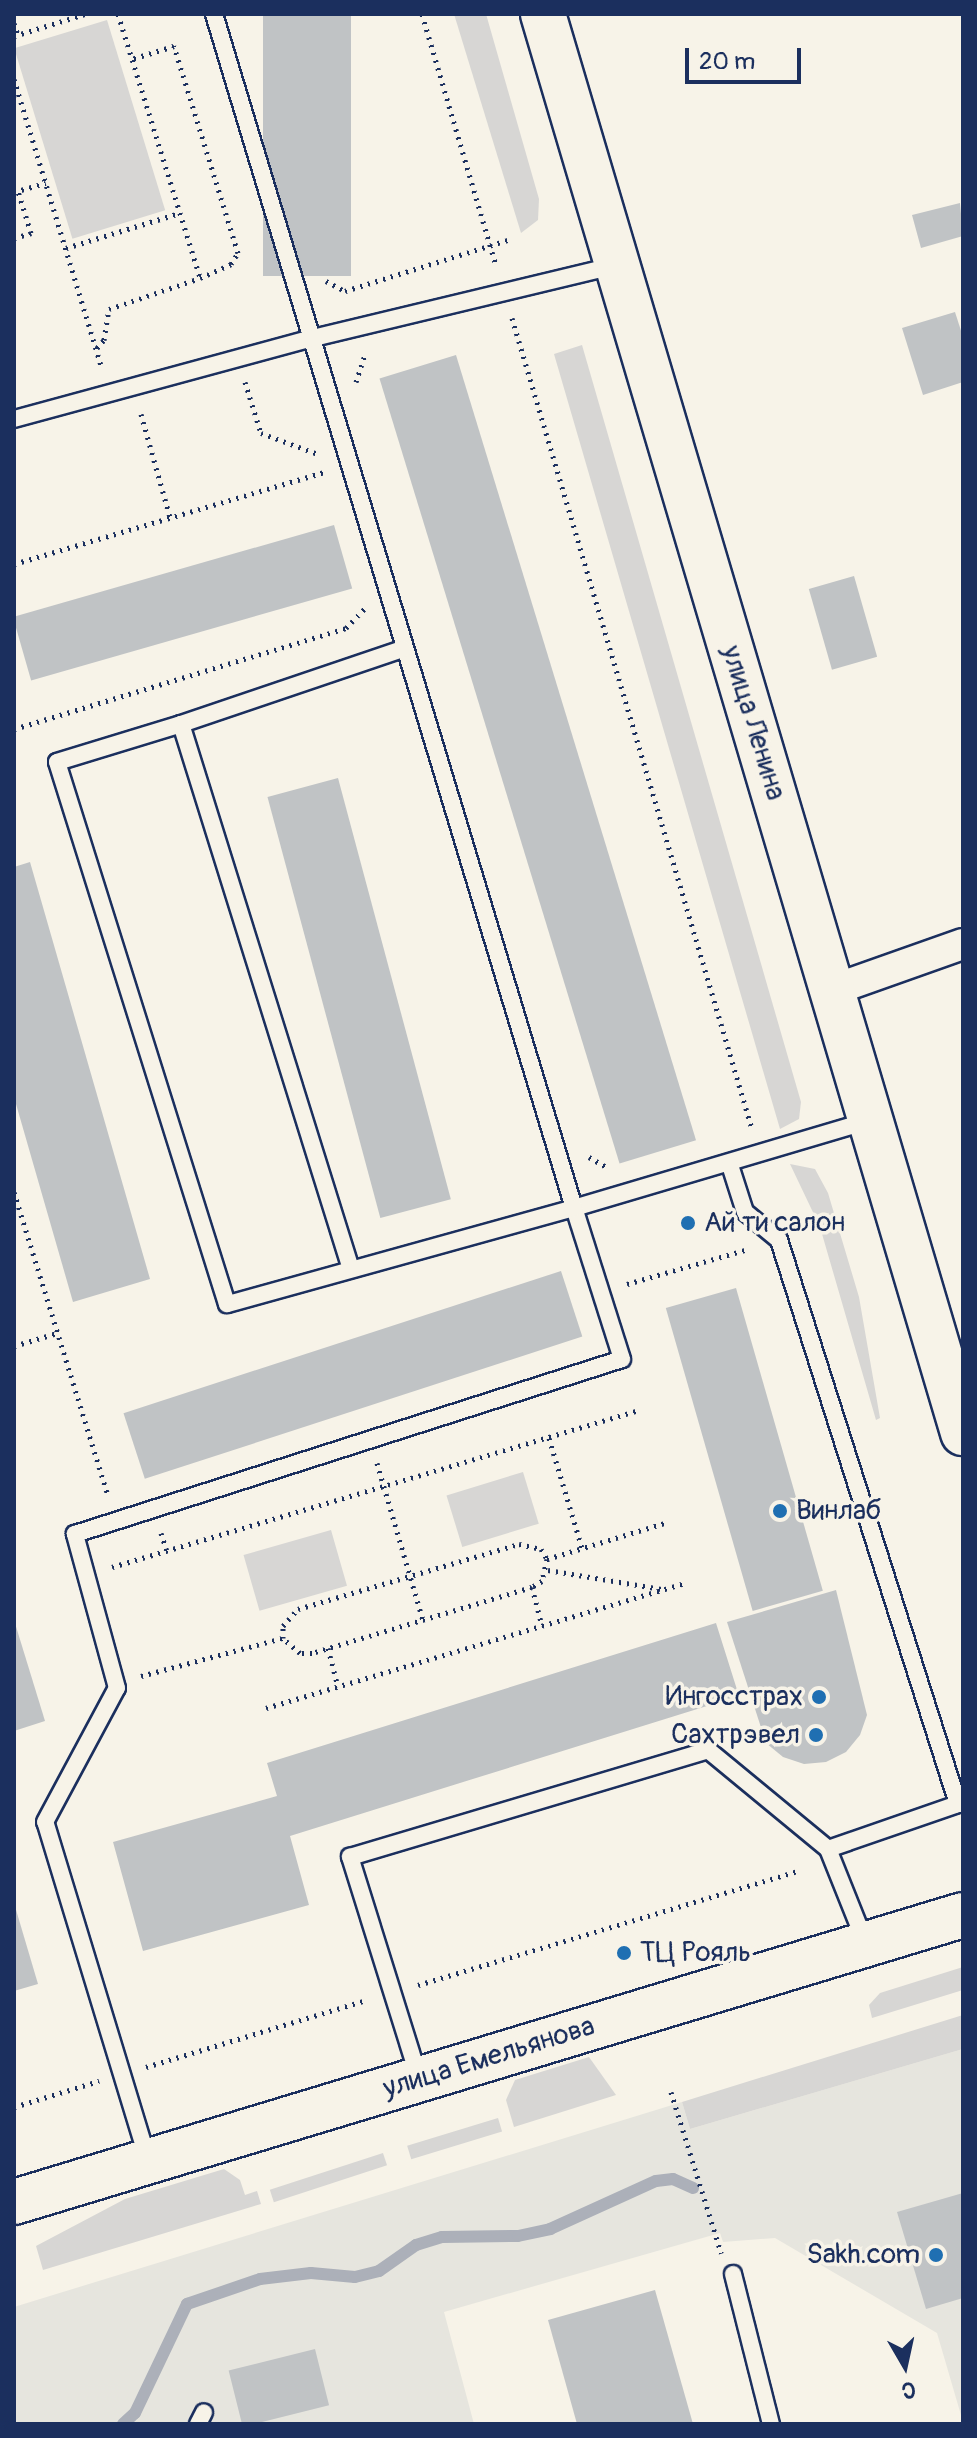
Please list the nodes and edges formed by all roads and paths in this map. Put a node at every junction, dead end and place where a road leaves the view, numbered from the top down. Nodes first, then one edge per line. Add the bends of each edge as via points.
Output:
1 (85, 14) edge
2 (118, 14) edge
3 (214, 14) edge
4 (422, 14) edge
5 (543, 14) edge
6 (14, 23) edge
7 (16, 36) edge
8 (132, 59) junction
9 (14, 79) edge
10 (15, 88) edge
11 (46, 183) junction
12 (16, 192) edge
13 (180, 213) junction
14 (14, 238) edge
15 (508, 240) dead end
16 (490, 246) junction
17 (66, 248) junction
18 (618, 265) junction
19 (323, 276) dead end
20 (200, 278) junction
21 (504, 294) junction
22 (309, 339) junction
23 (375, 345) dead end
24 (97, 348) junction
25 (241, 369) dead end
26 (128, 388) junction
27 (359, 395) dead end
28 (14, 419) edge
29 (319, 441) dead end
30 (323, 456) junction
31 (328, 471) junction
32 (332, 485) dead end
33 (170, 517) junction
34 (14, 564) edge
35 (368, 603) dead end
36 (403, 649) junction
37 (181, 724) junction
38 (14, 729) edge
39 (963, 944) edge
40 (833, 990) junction
41 (870, 1120) junction
42 (762, 1134) dead end
43 (583, 1145) dead end
44 (730, 1165) junction
45 (615, 1171) dead end
46 (14, 1192) edge
47 (574, 1208) junction
48 (779, 1240) junction
49 (350, 1266) junction
50 (600, 1292) junction
51 (57, 1333) junction
52 (14, 1346) edge
53 (636, 1411) dead end
54 (963, 1433) edge
55 (549, 1438) junction
56 (371, 1441) junction
57 (384, 1487) junction
58 (668, 1522) dead end
59 (117, 1523) junction
60 (582, 1548) junction
61 (547, 1559) junction
62 (548, 1570) junction
63 (86, 1575) junction
64 (410, 1576) junction
65 (684, 1583) dead end
66 (532, 1587) junction
67 (665, 1589) junction
68 (423, 1620) junction
69 (542, 1626) junction
70 (283, 1638) junction
71 (328, 1648) junction
72 (116, 1683) junction
73 (338, 1687) junction
74 (266, 1708) dead end
75 (828, 1849) junction
76 (963, 1915) edge
77 (867, 1946) junction
78 (419, 2079) junction
79 (671, 2092) dead end
80 (148, 2161) junction
81 (14, 2202) edge
82 (733, 2274) joint
83 (771, 2424) edge

1 - 7 path
2 - 8 path
3 - 22 lane
4 - 16 path
5 - 18 main road, улица Ленина
6 - 7 path
8 - 13 path
8 - 20 path via 174,46 179,60 238,253 231,264
9 - 10 path
10 - 11 path
11 - 12 path
11 - 17 path
12 - 14 path via 31,233
13 - 17 path
13 - 20 path
15 - 16 path
16 - 19 path via 345,291 328,285
16 - 21 path
17 - 24 path
18 - 21 lane
18 - 40 main road, улица Ленина
20 - 24 path via 109,309 104,340
21 - 22 lane
21 - 42 path via 754,1137
22 - 26 lane
22 - 36 lane
23 - 27 path via 363,356 356,381
24 - 26 path via 100,367
25 - 30 path via 261,433
26 - 28 lane
26 - 33 path via 136,397
29 - 30 path
30 - 31 path
31 - 32 path
31 - 33 path
33 - 34 path
35 - 38 path via 346,628
36 - 37 lane
36 - 47 lane
37 - 49 lane
37 - 49 lane via 57,762 227,1304
39 - 40 street
40 - 41 main road, улица Ленина
41 - 44 lane
41 - 54 main road, улица Ленина
43 - 45 path via 589,1157
44 - 47 lane
44 - 48 lane via 745,1212
46 - 51 path
47 - 49 lane
47 - 50 lane
48 - 50 path
48 - 75 lane via 958,1804
50 - 56 lane via 622,1359
51 - 52 path
51 - 59 path
53 - 55 path
55 - 57 path
55 - 60 path
56 - 57 path
56 - 59 lane
57 - 63 path
57 - 64 path
58 - 60 path
59 - 63 lane via 75,1534
60 - 61 path
61 - 62 path
61 - 64 path via 541,1549 519,1544
62 - 66 path
62 - 67 path
63 - 72 lane
64 - 68 path
64 - 70 path via 298,1609 283,1626
65 - 67 path
66 - 68 path
66 - 69 path
67 - 69 path
68 - 71 path
69 - 73 path
70 - 71 path via 300,1653
70 - 72 path
71 - 73 path
72 - 80 lane via 45,1822
73 - 74 path
75 - 77 lane
75 - 78 lane via 708,1750 350,1857
76 - 77 main road, улица Емельянова
77 - 78 main road, улица Емельянова
78 - 80 main road, улица Емельянова
79 - 82 path via 718,2247
80 - 81 main road, улица Емельянова
82 - 83 lane

